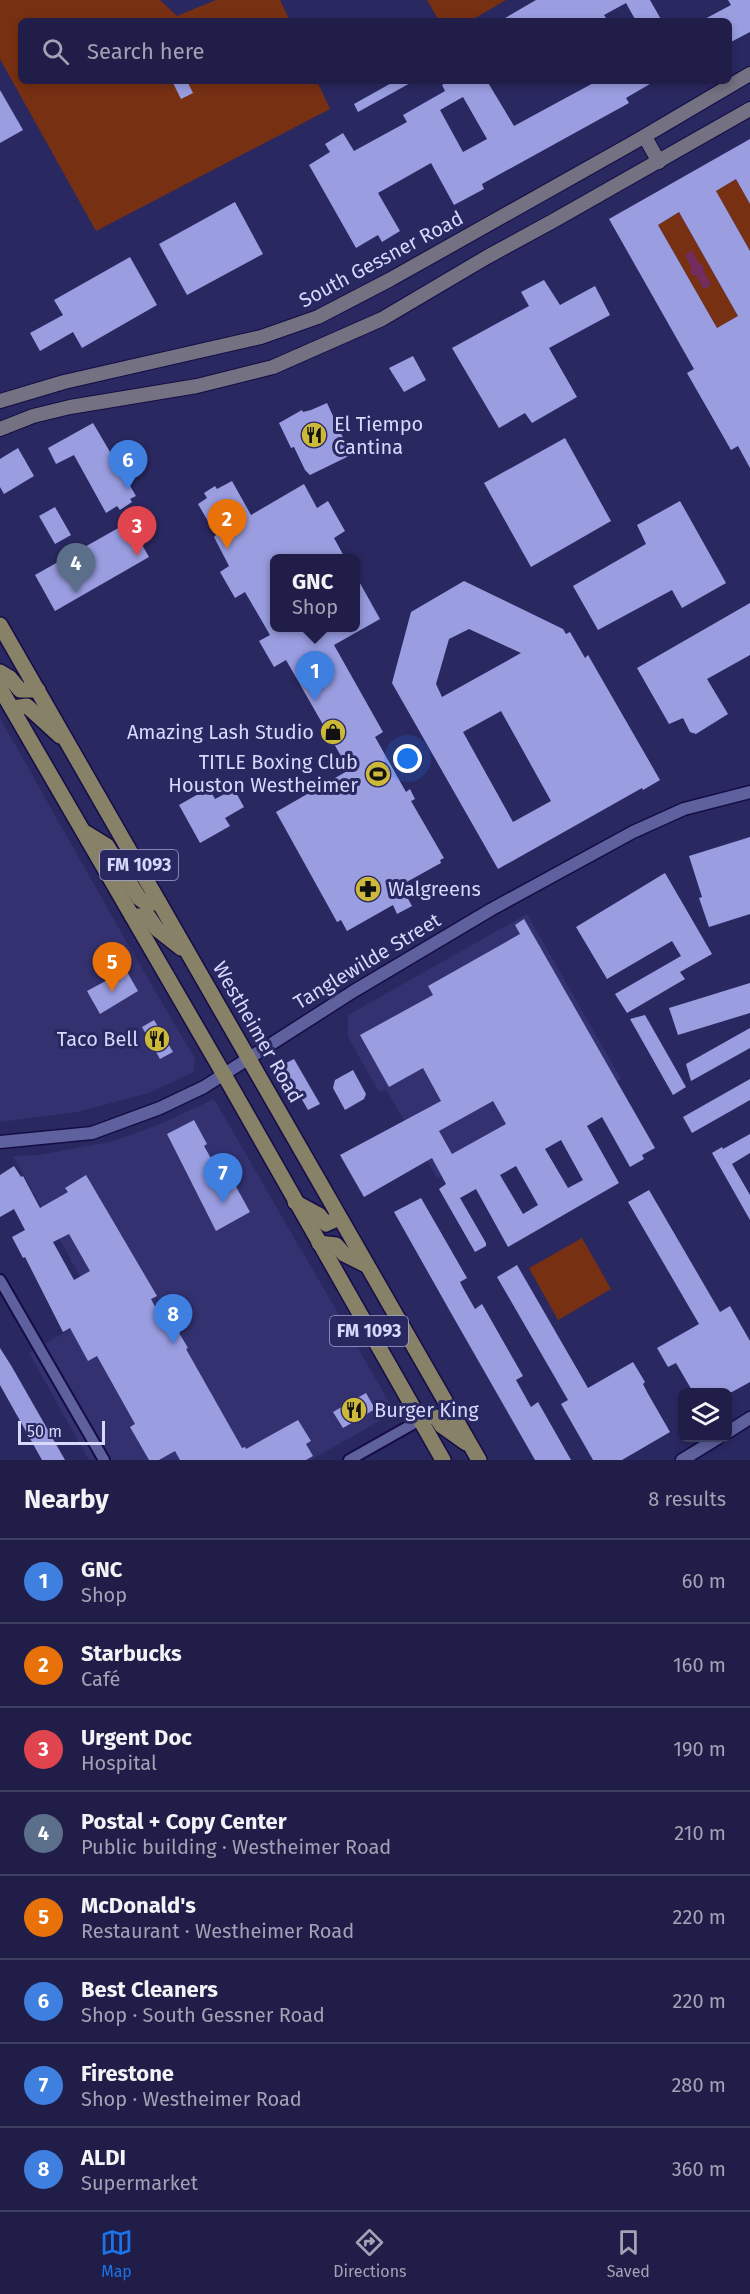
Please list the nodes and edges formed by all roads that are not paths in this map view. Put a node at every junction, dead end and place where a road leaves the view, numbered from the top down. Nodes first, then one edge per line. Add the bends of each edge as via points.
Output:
1 (750, 74) edge
2 (750, 109) edge
3 (645, 137) junction
4 (659, 162) junction
5 (0, 401) edge
6 (0, 429) edge
7 (0, 626) edge
8 (0, 672) edge
9 (0, 688) edge
10 (38, 690) junction
11 (12, 708) junction
12 (68, 741) junction
13 (750, 792) edge
14 (83, 831) junction
15 (159, 902) junction
16 (132, 916) junction
17 (189, 953) junction
18 (249, 1059) junction
19 (223, 1075) junction
20 (0, 1142) edge
21 (296, 1202) junction
22 (339, 1218) junction
23 (319, 1243) junction
24 (366, 1265) junction
25 (0, 1280) edge
26 (750, 1418) edge
27 (420, 1420) junction
28 (732, 1429) edge
29 (710, 1442) edge
30 (471, 1446) junction
31 (104, 1460) edge
32 (349, 1460) edge
33 (443, 1460) edge
34 (479, 1460) edge
35 (682, 1460) edge

1 - 3 main road, South Gessner Road
2 - 4 main road
3 - 4 main road
3 - 5 main road, South Gessner Road via 318,317 261,337 64,382
4 - 6 main road via 382,319 273,366 197,386 70,407
7 - 10 main road, Westheimer Road / FM 1093
8 - 10 main road via 20,690
9 - 11 main road, FM 1093
10 - 12 main road, Westheimer Road / FM 1093
11 - 12 main road via 27,706
11 - 14 main road, FM 1093
12 - 15 main road, Westheimer Road / FM 1093
13 - 18 street, Tanglewilde Street via 684,809 633,832 492,909 334,1003
14 - 15 main road via 107,846 143,902
14 - 16 main road, FM 1093
15 - 17 main road, Westheimer Road / FM 1093
16 - 17 main road via 148,916 157,929
16 - 19 main road, FM 1093
17 - 18 main road, Westheimer Road / FM 1093
18 - 19 street, Tanglewilde Street
18 - 22 main road, Westheimer Road / FM 1093
19 - 20 street, Tanglewilde Street via 160,1108 92,1133
19 - 21 main road, FM 1093
21 - 22 main road via 319,1215 326,1224
21 - 23 main road, FM 1093
22 - 24 main road, Westheimer Road / FM 1093
23 - 24 main road via 336,1245 344,1254
23 - 27 main road, FM 1093
24 - 30 main road, Westheimer Road / FM 1093
25 - 31 street
26 - 28 street
27 - 30 main road via 436,1417 442,1426
27 - 32 street
27 - 33 main road, FM 1093
29 - 35 street
30 - 34 main road, Westheimer Road / FM 1093

